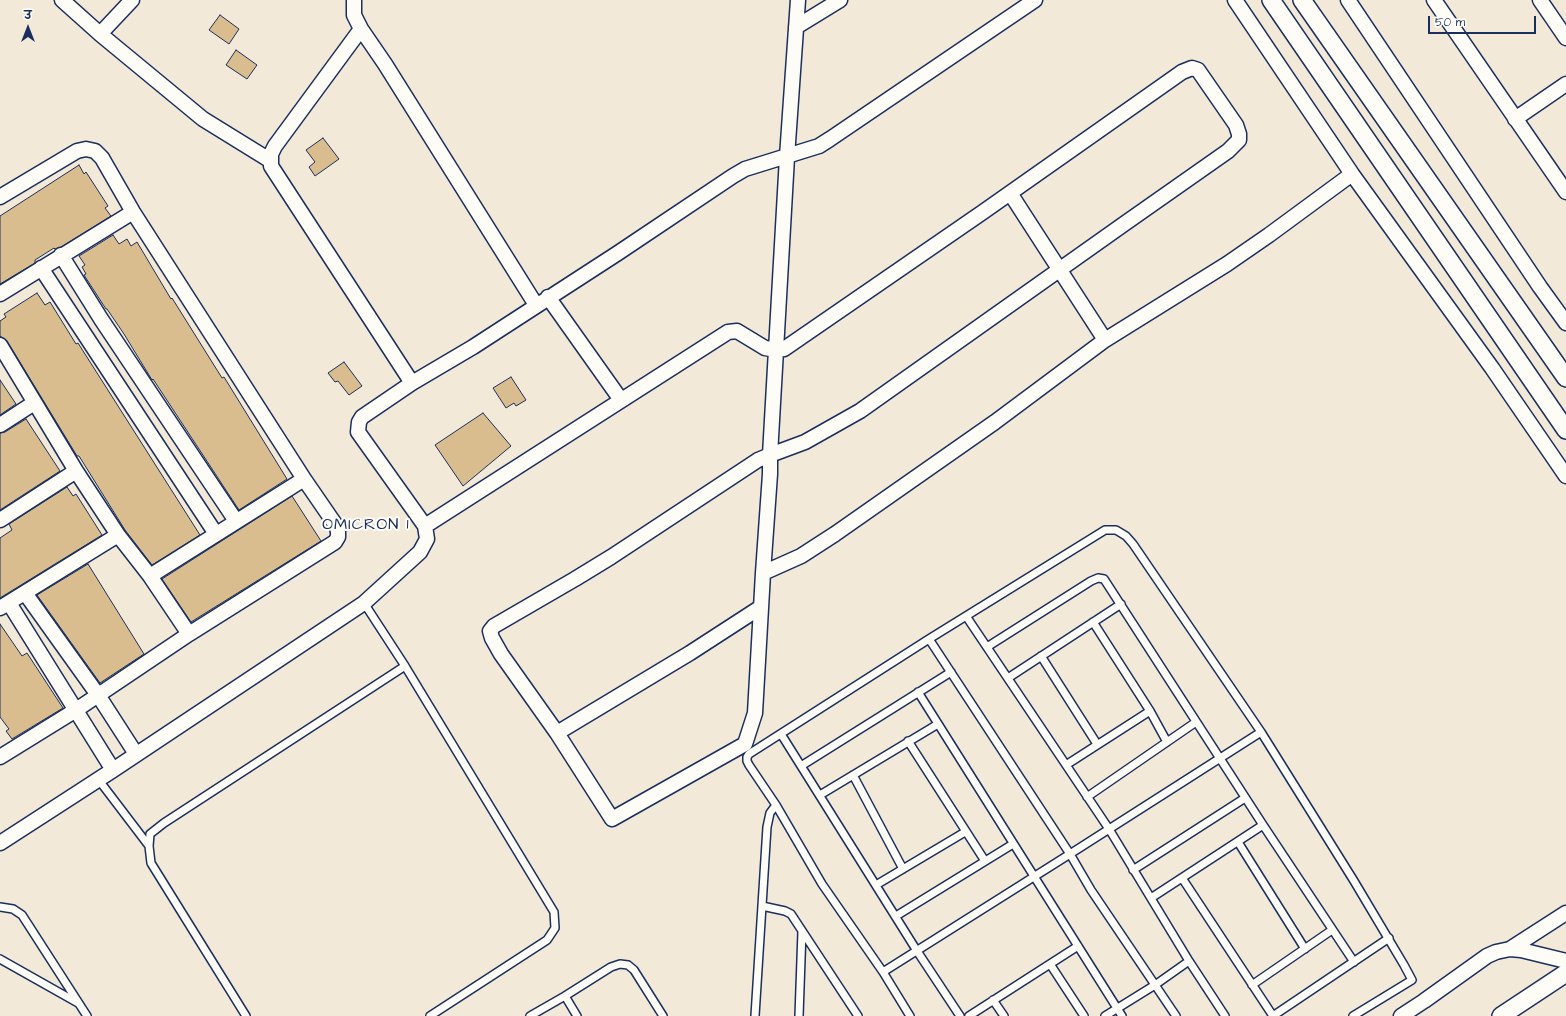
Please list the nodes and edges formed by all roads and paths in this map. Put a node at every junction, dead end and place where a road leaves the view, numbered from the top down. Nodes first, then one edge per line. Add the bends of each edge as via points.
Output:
1 (62, 0) edge
2 (132, 0) edge
3 (354, 0) edge
4 (798, 0) edge
5 (840, 0) edge
6 (1035, 0) edge
7 (1235, 0) edge
8 (1271, 0) edge
9 (1302, 0) edge
10 (1348, 0) edge
11 (1434, 0) edge
12 (1540, 0) edge
13 (796, 27) junction
14 (361, 29) junction
15 (100, 34) junction
16 (1566, 38) edge
17 (1566, 84) edge
18 (1515, 119) junction
19 (787, 156) junction
20 (270, 161) junction
21 (1352, 174) junction
22 (1565, 187) edge
23 (1010, 194) junction
24 (0, 197) edge
25 (133, 212) junction
26 (61, 255) junction
27 (41, 268) junction
28 (1059, 270) junction
29 (0, 294) edge
30 (548, 297) junction
31 (536, 305) junction
32 (1566, 323) edge
33 (1105, 340) junction
34 (0, 345) edge
35 (776, 350) junction
36 (1566, 378) edge
37 (412, 383) junction
38 (622, 400) junction
39 (34, 403) junction
40 (0, 425) edge
41 (1566, 430) edge
42 (770, 455) junction
43 (76, 471) junction
44 (1566, 476) edge
45 (304, 479) junction
46 (0, 520) edge
47 (236, 522) junction
48 (425, 526) junction
49 (216, 534) junction
50 (118, 535) junction
51 (763, 573) junction
52 (150, 576) junction
53 (25, 593) junction
54 (364, 603) junction
55 (1120, 604) junction
56 (5, 606) edge
57 (761, 607) junction
58 (966, 616) junction
59 (1093, 622) junction
60 (189, 634) junction
61 (929, 639) junction
62 (987, 647) junction
63 (1041, 656) junction
64 (405, 666) junction
65 (951, 672) junction
66 (1008, 678) junction
67 (918, 692) junction
68 (98, 695) junction
69 (76, 710) junction
70 (1150, 711) junction
71 (1196, 722) junction
72 (938, 724) junction
73 (1261, 732) junction
74 (557, 733) junction
75 (781, 734) junction
76 (908, 741) junction
77 (1167, 742) junction
78 (1097, 744) junction
79 (136, 754) junction
80 (0, 757) edge
81 (1220, 758) junction
82 (1066, 765) junction
83 (801, 766) junction
84 (113, 770) junction
85 (853, 776) junction
86 (98, 779) junction
87 (820, 795) junction
88 (1087, 797) junction
89 (1245, 798) junction
90 (776, 805) junction
91 (1263, 825) junction
92 (1109, 829) junction
93 (965, 832) junction
94 (0, 842) edge
95 (1238, 842) junction
96 (1013, 844) junction
97 (149, 846) junction
98 (1070, 854) junction
99 (985, 862) junction
100 (903, 869) junction
101 (1134, 870) junction
102 (1034, 877) junction
103 (1182, 878) junction
104 (876, 885) junction
105 (1151, 898) junction
106 (762, 906) junction
107 (0, 907) edge
108 (1566, 912) edge
109 (896, 916) junction
110 (1332, 930) junction
111 (802, 931) junction
112 (1389, 938) junction
113 (1078, 946) junction
114 (1305, 949) junction
115 (1510, 949) junction
116 (917, 950) junction
117 (0, 959) edge
118 (1189, 961) junction
119 (1566, 961) edge
120 (1354, 962) junction
121 (1050, 964) junction
122 (883, 972) junction
123 (1566, 973) edge
124 (1155, 985) junction
125 (1252, 985) junction
126 (565, 996) junction
127 (993, 1000) junction
128 (79, 1004) junction
129 (1117, 1008) junction
130 (87, 1016) edge
131 (246, 1016) edge
132 (430, 1016) edge
133 (530, 1016) edge
134 (577, 1016) edge
135 (663, 1016) edge
136 (755, 1016) edge
137 (799, 1016) edge
138 (858, 1016) edge
139 (910, 1016) edge
140 (960, 1016) edge
141 (969, 1016) edge
142 (1004, 1016) edge
143 (1084, 1016) edge
144 (1105, 1016) edge
145 (1122, 1016) edge
146 (1176, 1016) edge
147 (1225, 1016) edge
148 (1273, 1016) edge
149 (1352, 1016) edge
150 (1401, 1016) edge
151 (1501, 1016) edge

1 - 15 street
2 - 15 street
3 - 14 street via 354,15
4 - 13 street
5 - 13 street
6 - 19 street via 830,140
7 - 21 street
8 - 41 street
9 - 36 street
10 - 32 street
11 - 18 street
12 - 16 street
13 - 19 street
14 - 20 street via 275,146
14 - 31 street
15 - 20 street via 203,119
17 - 18 street
18 - 22 street
19 - 30 street via 733,176
19 - 35 street
20 - 37 street
21 - 33 street via 1227,264
21 - 44 street via 1487,361
23 - 28 street
23 - 28 street via 1182,72 1192,68 1198,70 1236,125 1239,140 1236,145
23 - 35 street via 784,349
24 - 25 street via 86,149 95,151 102,158
25 - 26 street
25 - 45 street
26 - 27 street
26 - 47 street
27 - 29 street
27 - 49 street
28 - 33 street
28 - 42 street via 860,411 805,442
30 - 31 street
30 - 38 street
31 - 37 street
33 - 51 street via 995,422 846,526 801,556
34 - 39 street
35 - 38 street via 765,348 737,331 728,332
35 - 42 street
37 - 48 street via 362,417 357,427 362,439
38 - 48 street
39 - 40 street
39 - 43 street
42 - 51 street
42 - 74 street via 758,460 581,576 494,626 490,631 495,643
43 - 46 street
43 - 50 street
45 - 47 street
45 - 60 street via 337,526 338,537 335,542
47 - 49 street
48 - 54 street via 427,539 420,552
49 - 52 street
50 - 52 street
50 - 53 street
51 - 57 street
52 - 60 street
53 - 56 street
53 - 68 street
54 - 64 lane
54 - 79 street
55 - 59 lane
55 - 62 lane via 1104,579 1091,580
55 - 71 lane
56 - 69 street
57 - 74 street
57 - 74 street via 755,713 745,744 612,819
58 - 61 lane
58 - 62 lane
58 - 73 lane via 1105,530 1116,530 1133,544
59 - 63 lane
59 - 70 lane
60 - 68 street
61 - 65 lane
61 - 75 lane
62 - 66 lane
63 - 66 lane
63 - 78 lane
64 - 97 lane via 164,823 150,834
64 - 132 lane via 552,906 555,923 555,928 547,940
65 - 67 lane
65 - 98 lane
66 - 82 lane
67 - 72 lane
67 - 83 lane
68 - 69 street
68 - 79 street
69 - 80 street
69 - 84 street
70 - 77 lane
70 - 78 lane
71 - 77 lane
71 - 81 lane
72 - 76 lane
72 - 96 lane
73 - 81 lane
73 - 112 lane
75 - 83 lane
75 - 90 lane via 749,754 747,761
76 - 85 lane
76 - 93 lane
77 - 88 lane
78 - 82 lane
79 - 84 street
81 - 89 lane
81 - 92 lane
82 - 88 lane
83 - 87 lane
84 - 86 street
85 - 87 lane
85 - 100 lane
86 - 94 street
86 - 97 lane
87 - 104 lane
88 - 92 lane
89 - 91 lane
89 - 101 lane
90 - 106 lane via 768,819
90 - 122 lane via 829,894
91 - 95 lane
91 - 110 lane
92 - 98 lane
92 - 101 lane
93 - 99 lane
93 - 100 lane
95 - 103 lane
95 - 114 lane
96 - 99 lane
96 - 102 lane
97 - 131 lane via 151,863
98 - 102 lane
98 - 124 lane
99 - 109 lane
100 - 104 lane
101 - 105 lane
102 - 113 lane
102 - 116 lane
103 - 105 lane
103 - 125 lane
104 - 109 lane
105 - 118 lane
106 - 111 lane via 791,914
106 - 136 lane
107 - 128 lane via 13,909 22,916
108 - 115 street
109 - 116 lane
110 - 114 lane
110 - 120 lane
111 - 137 lane
111 - 138 lane
112 - 120 lane
112 - 149 lane via 1412,980
113 - 121 lane
113 - 129 lane
114 - 125 lane
115 - 119 street
115 - 150 street via 1487,956
116 - 122 lane
116 - 140 lane
117 - 128 lane
118 - 124 lane
118 - 147 lane
120 - 148 lane
121 - 127 lane
121 - 143 lane
122 - 139 lane
123 - 151 street
124 - 129 lane
124 - 146 lane
125 - 148 lane
126 - 133 lane
126 - 134 lane
126 - 135 lane via 611,967 628,965 634,970
127 - 141 lane
127 - 142 lane
128 - 130 lane
129 - 144 lane
129 - 145 lane

